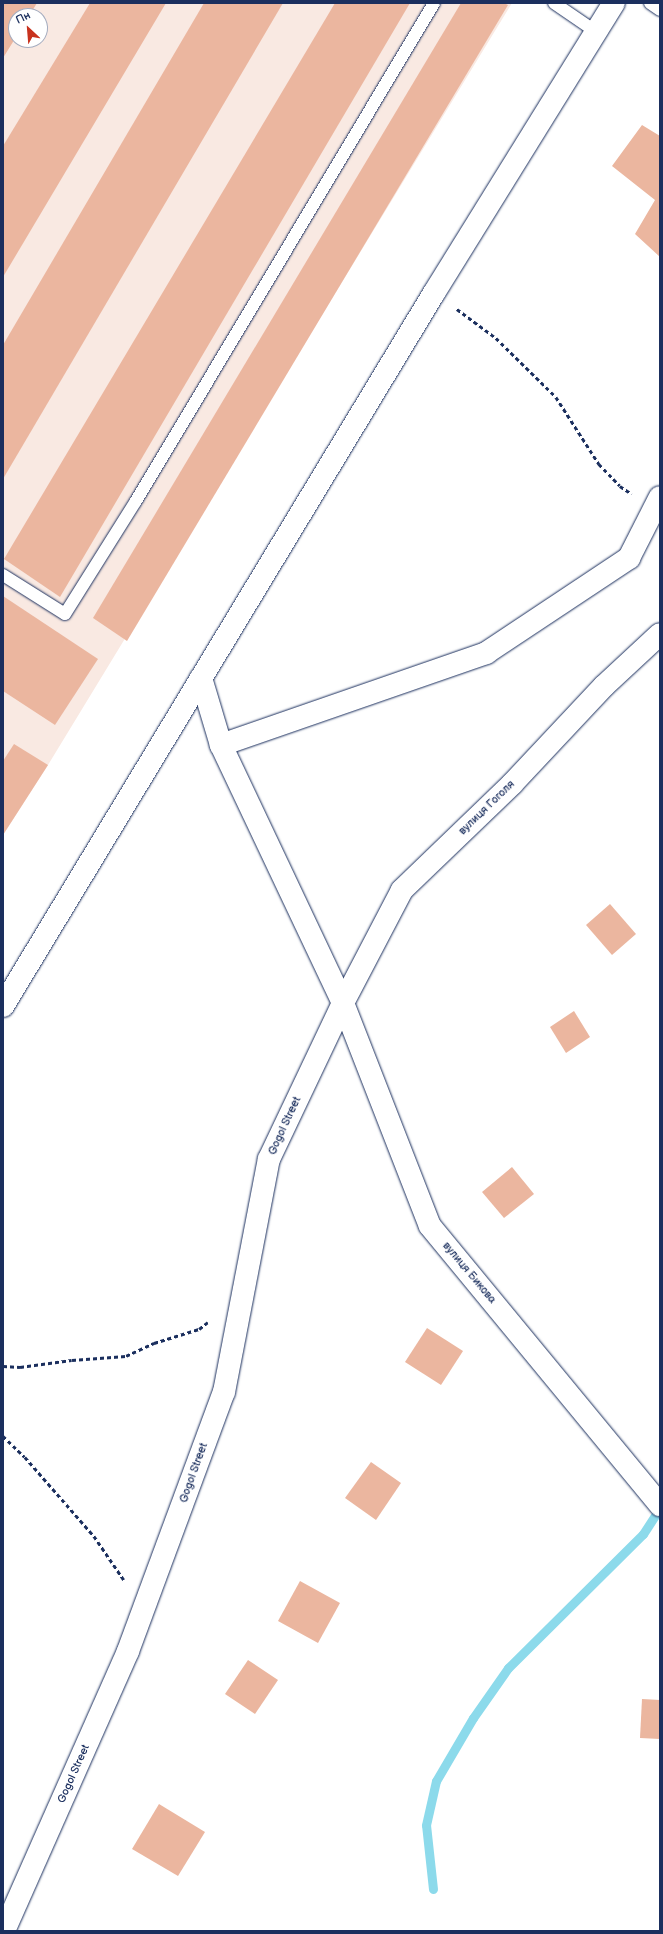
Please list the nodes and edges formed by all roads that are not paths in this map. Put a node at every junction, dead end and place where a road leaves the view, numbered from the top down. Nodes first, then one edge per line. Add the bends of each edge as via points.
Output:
1 (434, 3) edge
2 (554, 3) edge
3 (614, 3) edge
4 (650, 3) edge
5 (660, 10) edge
6 (595, 32) junction
7 (657, 502) edge
8 (3, 575) edge
9 (660, 634) edge
10 (201, 678) junction
11 (221, 745) junction
12 (343, 1003) junction
13 (3, 1006) edge
14 (660, 1505) edge
15 (4, 1931) edge

1 - 8 lane via 136,501 64,614
2 - 6 lane
3 - 6 street
4 - 5 lane
6 - 10 street
7 - 11 street via 629,558 486,653
9 - 12 street, вулиця Гоголя via 604,686 512,784 402,890
10 - 11 street, вулиця Бикова
10 - 13 street
11 - 12 street, вулиця Бикова
12 - 14 street, вулиця Бикова via 430,1226
12 - 15 street, Gogol Street via 269,1159 224,1392 125,1658

